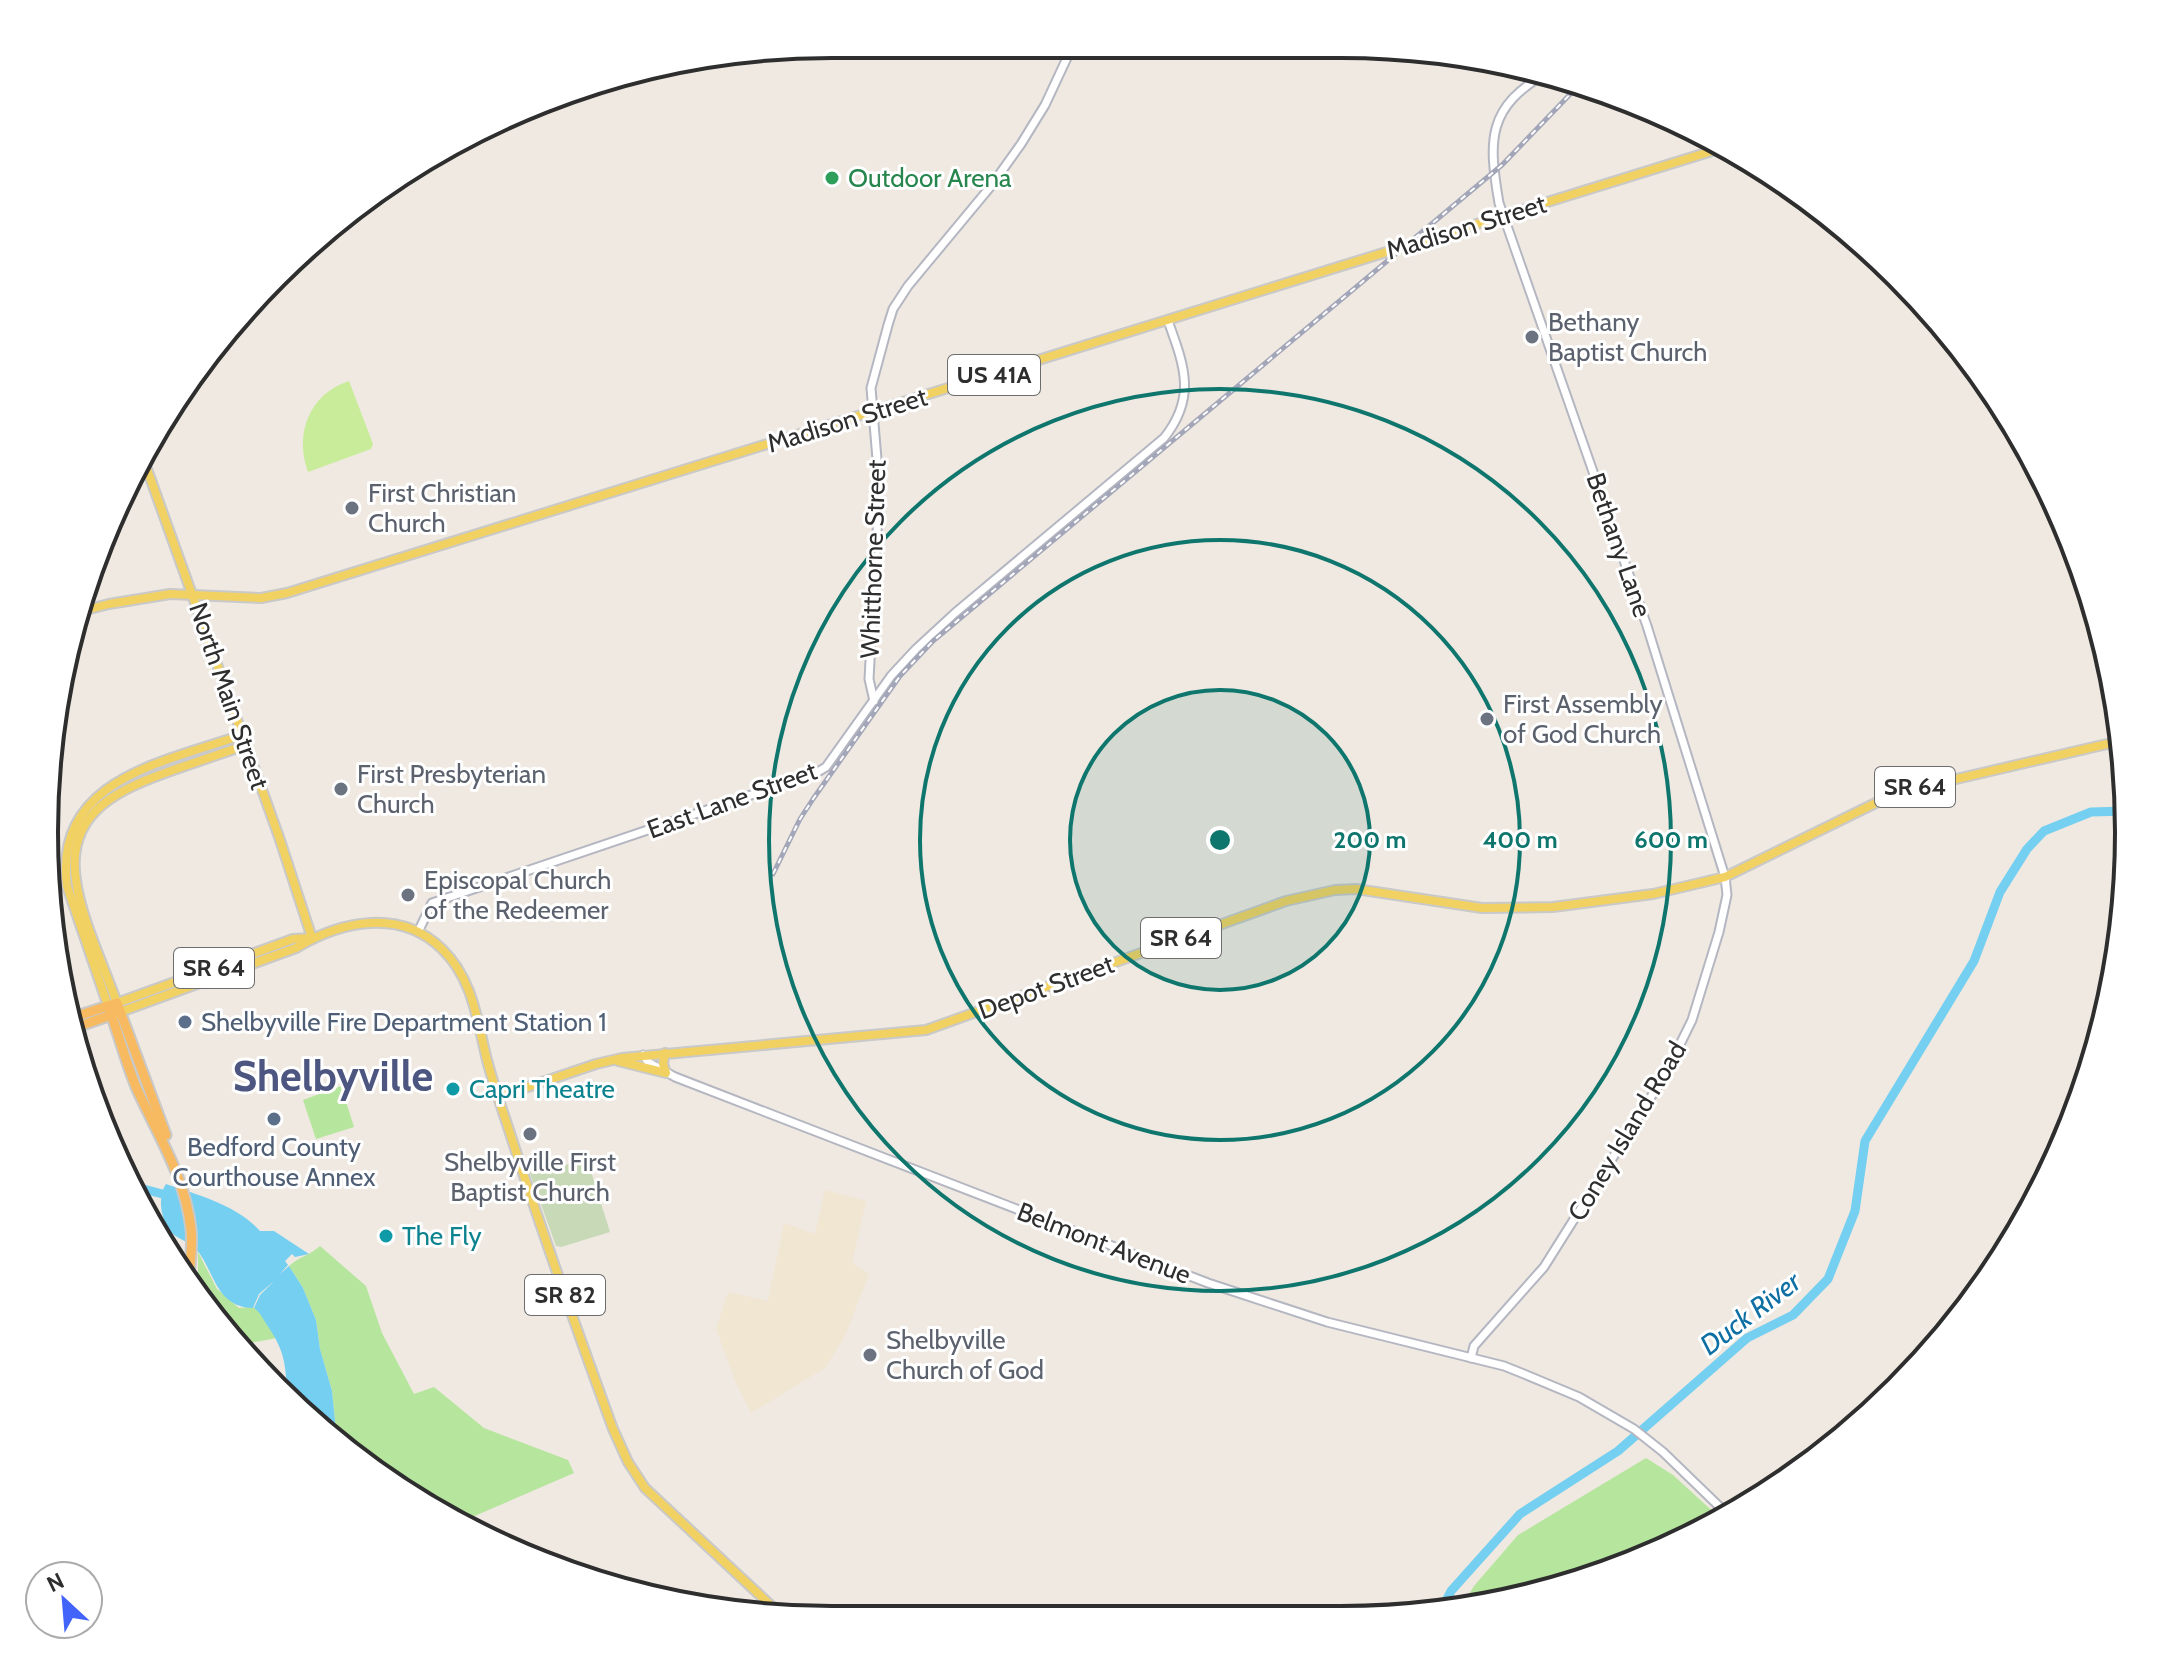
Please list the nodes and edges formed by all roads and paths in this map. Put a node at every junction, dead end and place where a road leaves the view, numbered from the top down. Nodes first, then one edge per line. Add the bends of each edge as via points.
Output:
1 (1067, 58) edge
2 (1530, 82) edge
3 (1709, 152) edge
4 (1502, 216) junction
5 (1168, 321) junction
6 (873, 412) junction
7 (148, 471) edge
8 (194, 597) junction
9 (91, 609) edge
10 (874, 701) junction
11 (244, 740) junction
12 (2109, 743) edge
13 (1725, 877) junction
14 (418, 932) junction
15 (312, 938) junction
16 (114, 1009) junction
17 (80, 1016) edge
18 (82, 1024) edge
19 (665, 1053) junction
20 (643, 1055) junction
21 (614, 1060) junction
22 (666, 1073) junction
23 (498, 1097) junction
24 (191, 1265) edge
25 (1471, 1358) junction
26 (1719, 1507) edge
27 (768, 1603) edge

1 - 6 street, Whitthorne Street via 1021,144 893,309 874,370
2 - 4 street via 1506,104 1497,124 1493,167
3 - 4 main road, Madison Street / US 41A
4 - 5 main road, Madison Street / US 41A
4 - 13 street, Bethany Lane via 1643,613
5 - 6 main road, Madison Street / US 41A
5 - 10 street, East Lane Street via 1186,393 1173,427 941,625
6 - 8 main road, Madison Street / US 41A via 287,593
6 - 10 street, Whitthorne Street via 878,471 869,679
7 - 8 main road, North Main Street
8 - 9 main road, US 41A via 149,596
8 - 11 main road, North Main Street
10 - 14 street, East Lane Street via 826,767 816,773 432,903
11 - 15 main road, North Main Street
11 - 16 main road via 123,778 94,798 80,817 67,851 67,886
12 - 13 main road, SR 64 via 1896,793
13 - 19 main road, Depot Street / SR 64 via 1653,894 1553,907 1482,908 1377,891 1335,890 1272,906 926,1030
13 - 25 street, Coney Island Road via 1719,932 1692,1020 1666,1073 1544,1267 1474,1346
14 - 15 main road, SR 64 via 371,921
14 - 23 main road, SR 64 via 441,947 469,986
15 - 16 main road, SR 64 via 296,948
16 - 17 highway
16 - 18 highway
16 - 24 highway via 132,1077 183,1188 191,1229
19 - 20 main road, Depot Street / SR 64
19 - 22 main road
20 - 21 main road, SR 64
20 - 22 street, Belmont Avenue
21 - 22 main road
21 - 23 main road, SR 64
22 - 25 street, Belmont Avenue via 1208,1283 1327,1322
23 - 27 main road, SR 82 via 628,1462 645,1488
25 - 26 street, Belmont Avenue via 1579,1397 1634,1429

